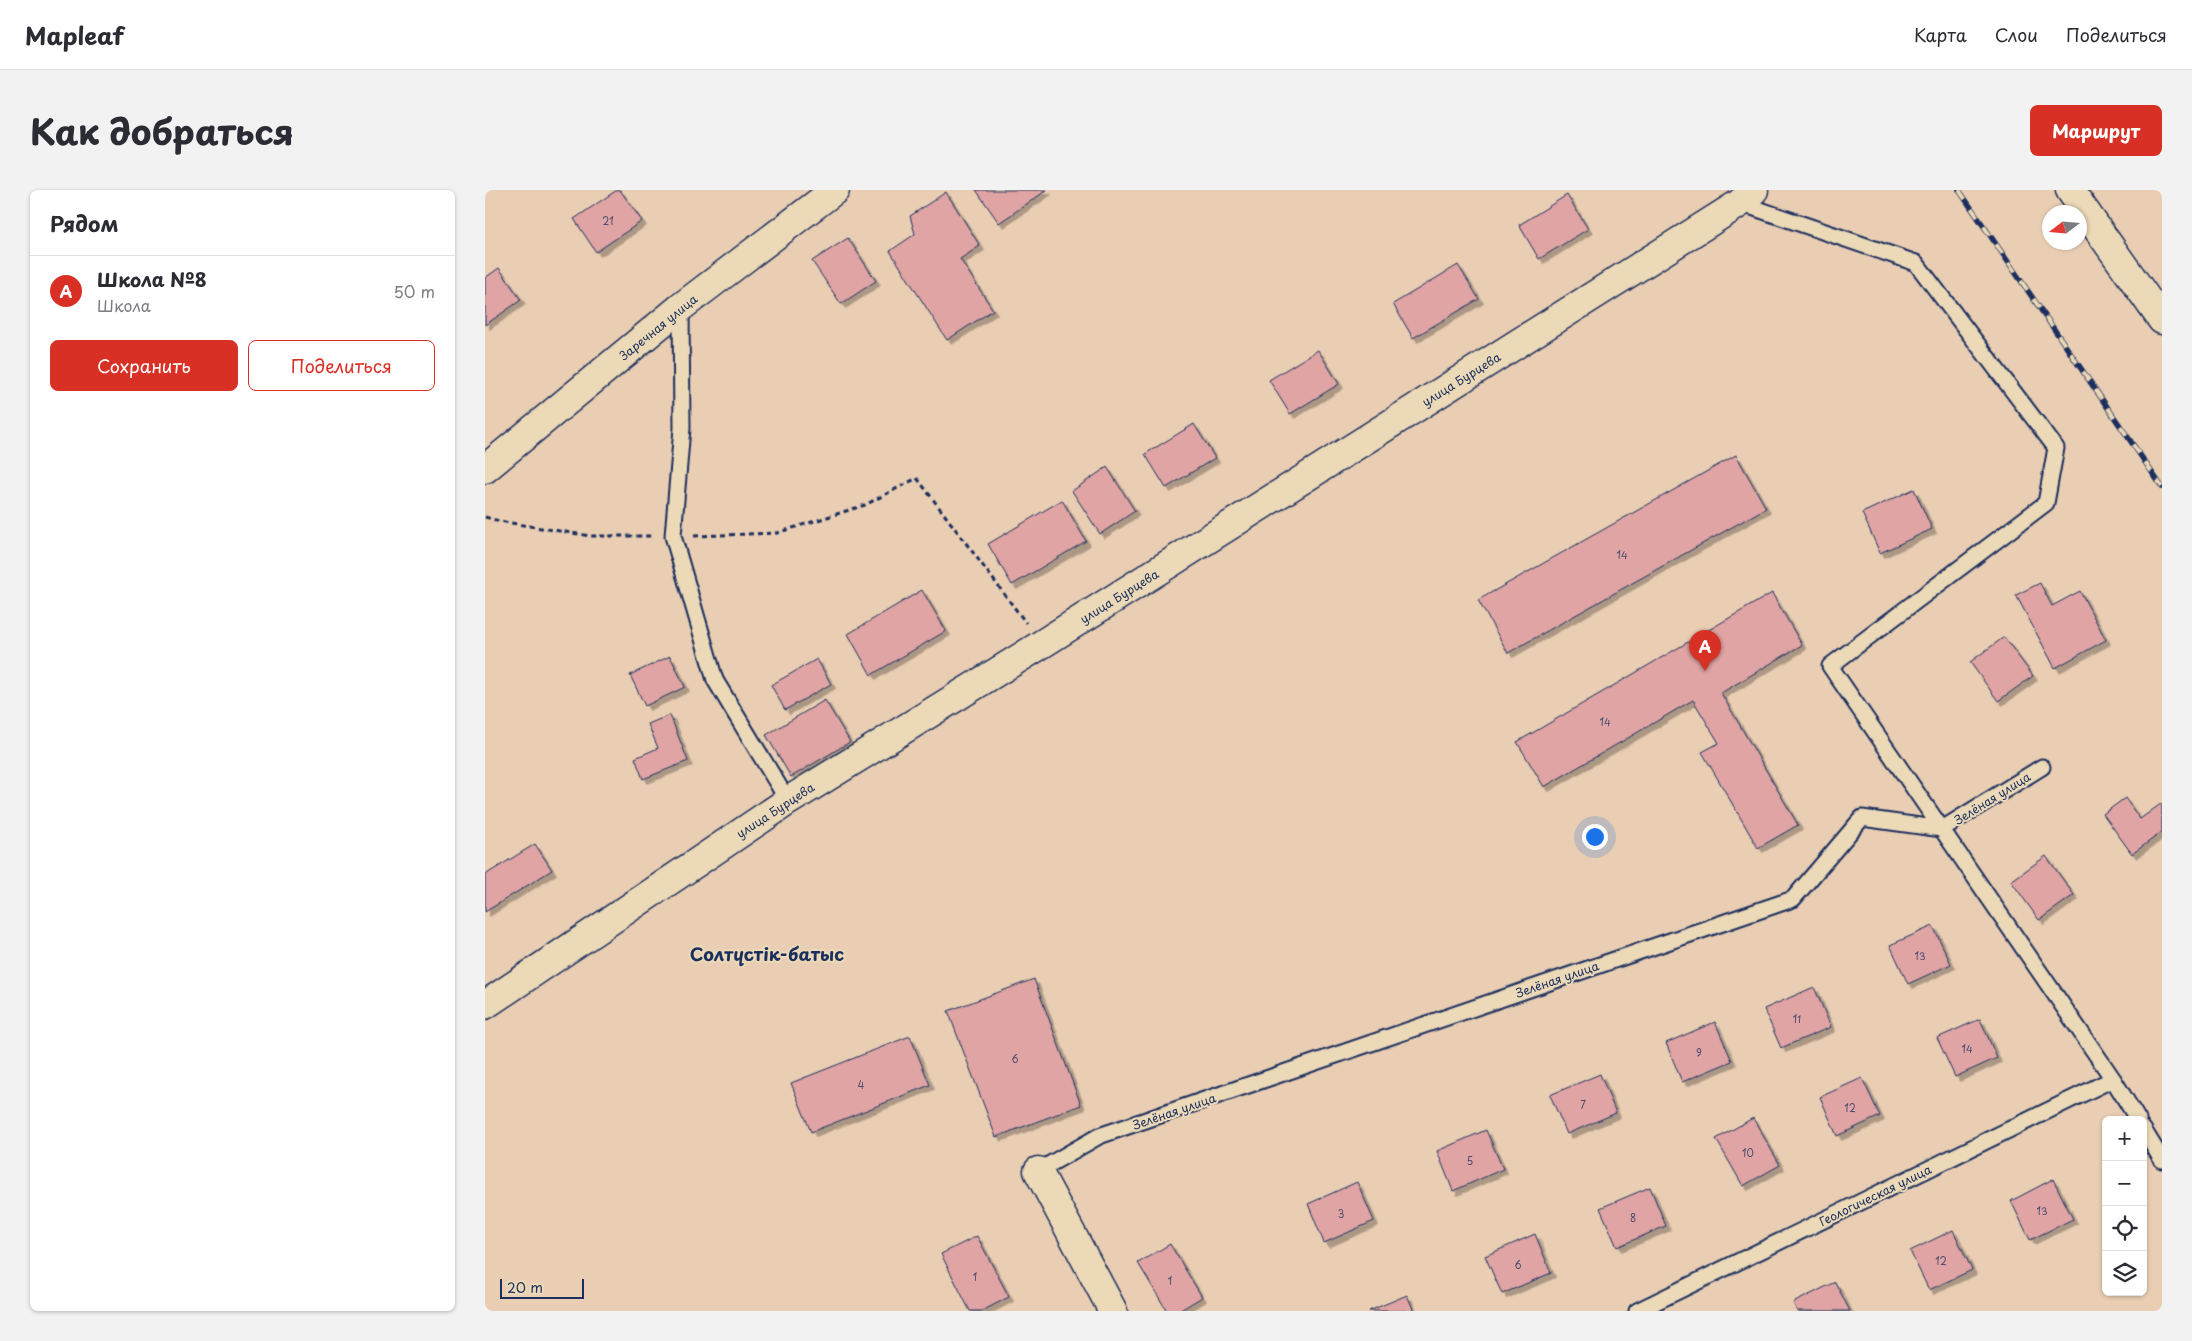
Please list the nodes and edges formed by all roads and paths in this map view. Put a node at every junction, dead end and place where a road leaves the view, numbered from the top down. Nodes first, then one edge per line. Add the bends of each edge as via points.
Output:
1 (835, 190) edge
2 (2070, 190) edge
3 (1747, 197) edge
4 (681, 307) junction
5 (2162, 320) edge
6 (485, 469) edge
7 (485, 516) edge
8 (673, 536) junction
9 (1042, 644) junction
10 (2042, 767) dead end
11 (788, 801) junction
12 (1942, 829) junction
13 (485, 1005) edge
14 (2113, 1080) junction
15 (2136, 1116) edge
16 (2147, 1136) edge
17 (2162, 1160) edge
18 (1038, 1171) joint
19 (1113, 1311) edge
20 (1637, 1311) edge

1 - 4 street, Заречная улица
2 - 5 street
3 - 9 street, улица Бурцева
3 - 12 lane via 1916,262 2057,448 2046,503 1830,666
4 - 6 street, Заречная улица
4 - 8 lane via 682,428
7 - 8 path via 590,536
8 - 9 path via 777,533 865,505 917,478
8 - 11 lane via 715,680
9 - 11 street, улица Бурцева
10 - 12 lane, Зелёная улица
11 - 13 street, улица Бурцева
12 - 14 lane
12 - 18 lane, Зелёная улица via 1862,818 1793,899 1099,1136
14 - 15 lane
14 - 20 lane, Геологическая улица
16 - 17 lane
18 - 19 street

